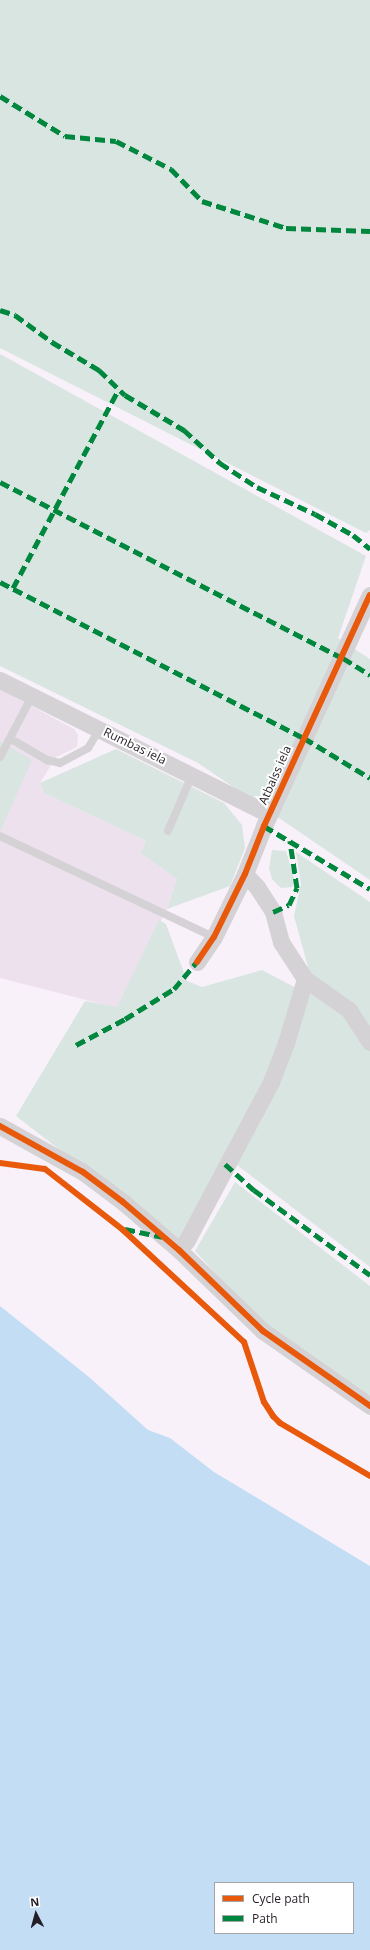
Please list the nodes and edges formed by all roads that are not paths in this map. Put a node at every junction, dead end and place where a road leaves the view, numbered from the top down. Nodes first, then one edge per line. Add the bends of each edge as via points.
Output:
1 (370, 595) edge
2 (0, 680) edge
3 (32, 696) junction
4 (100, 729) junction
5 (11, 739) junction
6 (0, 757) edge
7 (192, 775) junction
8 (269, 814) junction
9 (168, 831) dead end
10 (0, 836) edge
11 (245, 874) junction
12 (214, 937) junction
13 (197, 962) dead end
14 (305, 980) junction
15 (370, 1042) edge
16 (0, 1126) edge
17 (179, 1250) junction
18 (370, 1406) edge

1 - 8 street, Atbalss iela
2 - 3 street, Rumbas iela
3 - 4 street, Rumbas iela
3 - 5 lane
4 - 5 lane via 88,748 60,763 47,760
4 - 7 street, Rumbas iela
5 - 6 lane
7 - 8 street, Rumbas iela
7 - 9 lane
8 - 11 street, Atbalss iela
10 - 12 lane
11 - 12 street, Atbalss iela
11 - 14 street via 273,912 281,942
12 - 13 street, Atbalss iela
14 - 15 street via 349,1010
14 - 17 street via 271,1082 187,1240
16 - 17 street via 83,1172
17 - 18 street via 263,1331

